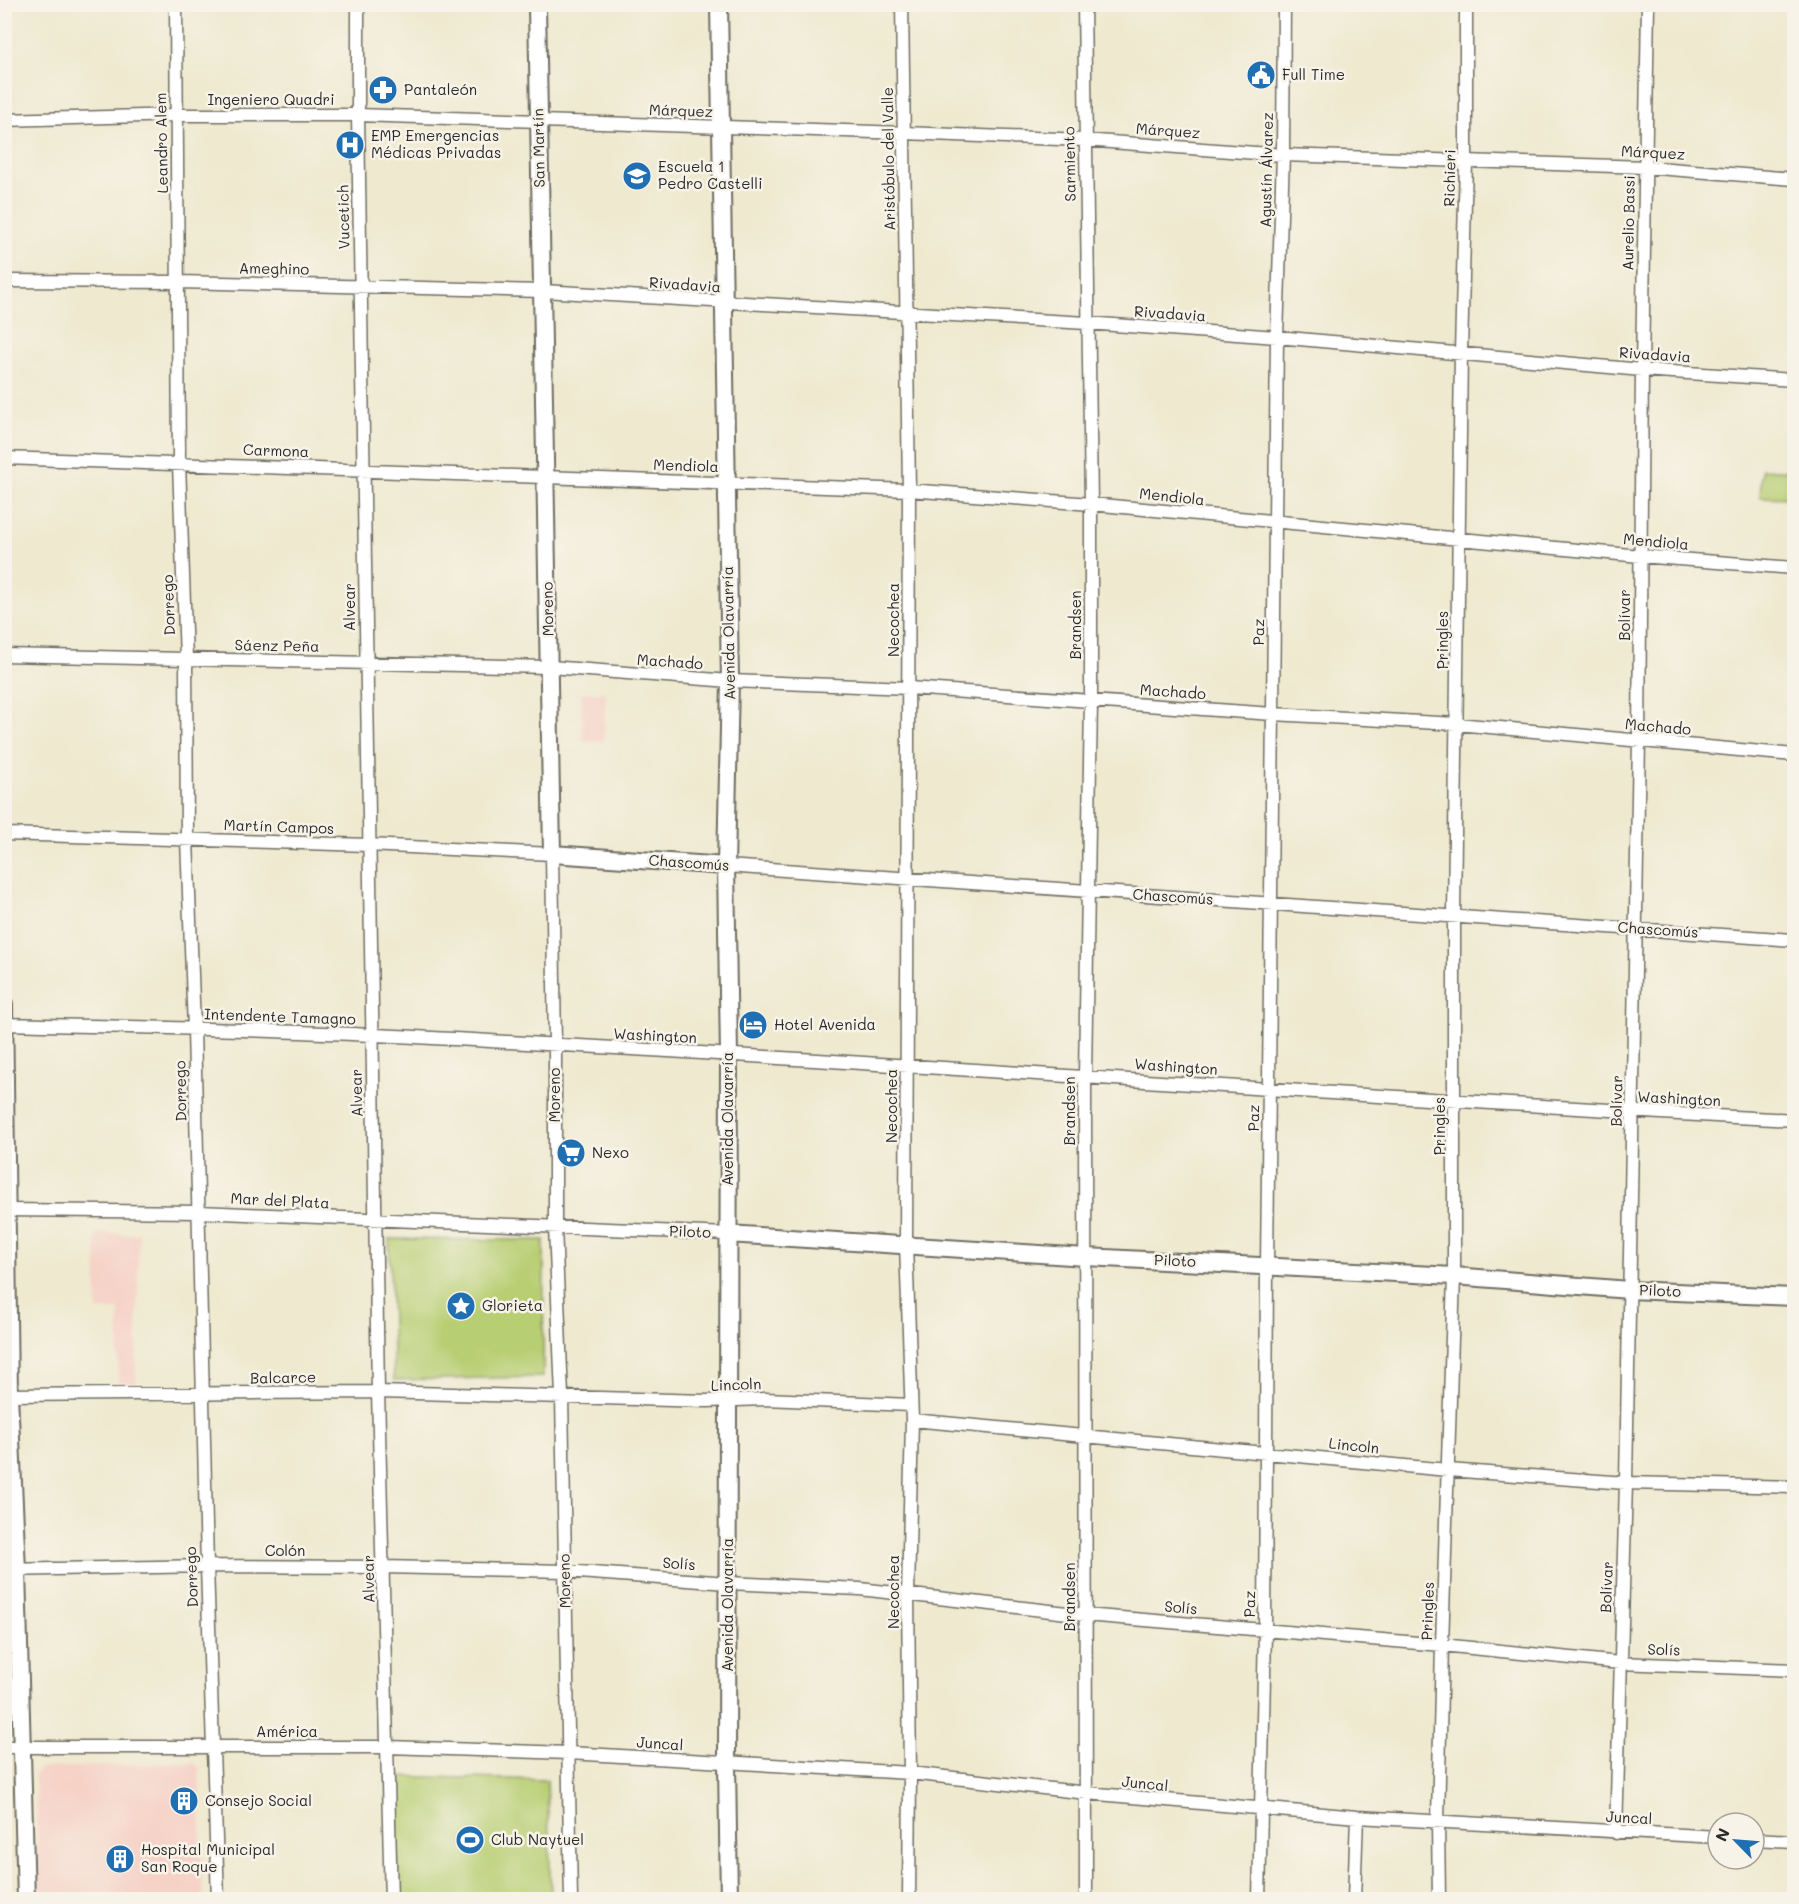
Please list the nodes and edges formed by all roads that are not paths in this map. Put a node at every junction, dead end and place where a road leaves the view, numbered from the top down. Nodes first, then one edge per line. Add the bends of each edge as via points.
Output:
1 (176, 4) edge
2 (358, 4) edge
3 (537, 4) edge
4 (719, 4) edge
5 (902, 4) edge
6 (1084, 4) edge
7 (1284, 4) edge
8 (1467, 4) edge
9 (1648, 4) edge
10 (177, 115) junction
11 (358, 115) junction
12 (4, 120) edge
13 (538, 121) junction
14 (721, 128) junction
15 (904, 133) junction
16 (1084, 140) junction
17 (1283, 155) junction
18 (1466, 162) junction
19 (1645, 167) junction
20 (1794, 179) edge
21 (4, 281) edge
22 (179, 282) junction
23 (360, 286) junction
24 (543, 291) junction
25 (724, 303) junction
26 (905, 312) junction
27 (1087, 323) junction
28 (1277, 337) junction
29 (1461, 352) junction
30 (1642, 370) junction
31 (1794, 380) edge
32 (4, 458) edge
33 (179, 463) junction
34 (364, 469) junction
35 (545, 476) junction
36 (727, 482) junction
37 (909, 490) junction
38 (1090, 504) junction
39 (1275, 523) junction
40 (1459, 540) junction
41 (1640, 556) junction
42 (1794, 568) edge
43 (4, 655) edge
44 (186, 659) junction
45 (365, 663) junction
46 (549, 667) junction
47 (730, 681) junction
48 (909, 688) junction
49 (1091, 701) junction
50 (1273, 714) junction
51 (1457, 724) junction
52 (1639, 741) junction
53 (1794, 755) edge
54 (4, 834) edge
55 (187, 839) junction
56 (368, 845) junction
57 (552, 854) junction
58 (726, 866) junction
59 (909, 880) junction
60 (1089, 892) junction
61 (1272, 903) junction
62 (1454, 916) junction
63 (1636, 928) junction
64 (1794, 940) edge
65 (4, 1004) edge
66 (5, 1024) edge
67 (194, 1029) junction
68 (371, 1035) junction
69 (555, 1045) junction
70 (729, 1055) junction
71 (907, 1066) junction
72 (1085, 1076) junction
73 (1270, 1088) junction
74 (1455, 1099) junction
75 (1632, 1112) junction
76 (1794, 1120) edge
77 (6, 1210) edge
78 (199, 1212) junction
79 (375, 1220) junction
80 (555, 1227) junction
81 (728, 1234) junction
82 (906, 1244) junction
83 (1086, 1257) junction
84 (1267, 1266) junction
85 (1454, 1276) junction
86 (1629, 1290) junction
87 (1794, 1297) edge
88 (378, 1392) junction
89 (203, 1394) junction
90 (7, 1395) edge
91 (562, 1396) junction
92 (727, 1399) junction
93 (911, 1405) junction
94 (912, 1420) junction
95 (1084, 1437) junction
96 (1267, 1452) junction
97 (1448, 1470) junction
98 (1626, 1483) junction
99 (1794, 1487) edge
100 (207, 1566) junction
101 (383, 1567) junction
102 (11, 1570) edge
103 (565, 1571) junction
104 (728, 1583) junction
105 (908, 1595) junction
106 (1085, 1615) junction
107 (1265, 1631) junction
108 (1442, 1645) junction
109 (1620, 1663) junction
110 (1794, 1670) edge
111 (4, 1747) edge
112 (22, 1747) junction
113 (213, 1747) junction
114 (387, 1747) junction
115 (569, 1753) junction
116 (728, 1764) junction
117 (910, 1773) junction
118 (1087, 1793) junction
119 (1261, 1810) junction
120 (1357, 1817) junction
121 (1438, 1821) junction
122 (1616, 1833) junction
123 (1706, 1837) edge
124 (1766, 1840) edge
125 (1794, 1841) edge
126 (26, 1899) edge
127 (218, 1899) edge
128 (391, 1899) edge
129 (571, 1899) edge
130 (729, 1899) edge
131 (909, 1899) edge
132 (1086, 1899) edge
133 (1259, 1899) edge
134 (1354, 1899) edge
135 (1439, 1899) edge

1 - 10 street, Leandro Alem
2 - 11 street, Vucetich
3 - 13 main road, San Martín
4 - 14 main road, Avenida Olavarría
5 - 15 street, Aristóbulo del Valle
6 - 16 street, Sarmiento
7 - 17 street, Agustín Álvarez
8 - 18 street, Richieri
9 - 19 street, Aurelio Bassi
10 - 11 street, Ingeniero Quadri
10 - 12 street, Ingeniero Quadri
10 - 22 street, Leandro Alem
11 - 13 street, Ingeniero Quadri
11 - 23 street, Vucetich
13 - 14 street, Márquez
13 - 24 main road, San Martín
14 - 15 street, Márquez
14 - 25 main road, Avenida Olavarría
15 - 16 street, Márquez
15 - 26 street, Aristóbulo del Valle
16 - 17 street, Márquez
16 - 27 street, Sarmiento
17 - 18 street, Márquez
17 - 28 street, Agustín Álvarez
18 - 19 street, Márquez
18 - 29 street, Richieri
19 - 20 street, Márquez
19 - 30 street, Aurelio Bassi
21 - 22 street, Ameghino
22 - 23 street, Ameghino
22 - 33 street, Dorrego
23 - 24 street, Ameghino
23 - 34 street, Alvear
24 - 25 street, Rivadavia
24 - 35 main road, Moreno
25 - 26 street, Rivadavia
25 - 36 main road, Avenida Olavarría
26 - 27 street, Rivadavia
26 - 37 street, Necochea
27 - 28 street, Rivadavia
27 - 38 street, Brandsen
28 - 29 street, Rivadavia
28 - 39 street, Paz
29 - 30 street, Rivadavia
29 - 40 street, Pringles
30 - 31 street, Rivadavia
30 - 41 street, Bolívar
32 - 33 street, Carmona
33 - 34 street, Carmona
33 - 44 street, Dorrego
34 - 35 street, Carmona
34 - 45 street, Alvear
35 - 36 street, Mendiola
35 - 46 main road, Moreno
36 - 37 street, Mendiola
36 - 47 main road, Avenida Olavarría
37 - 38 street, Mendiola
37 - 48 street, Necochea
38 - 39 street, Mendiola
38 - 49 street, Brandsen
39 - 40 street, Mendiola
39 - 50 street, Paz
40 - 41 street, Mendiola
40 - 51 street, Pringles
41 - 42 street, Mendiola
41 - 52 street, Bolívar
43 - 44 street, Sáenz Peña
44 - 45 street, Sáenz Peña
44 - 55 street, Dorrego
45 - 46 street, Sáenz Peña
45 - 56 street, Alvear
46 - 47 street, Machado
46 - 57 main road, Moreno
47 - 48 street, Machado
47 - 58 main road, Avenida Olavarría
48 - 49 street, Machado
48 - 59 street, Necochea
49 - 50 street, Machado
49 - 60 street, Brandsen
50 - 51 street, Machado
50 - 61 street, Paz
51 - 52 street, Machado
51 - 62 street, Pringles
52 - 53 street, Machado
52 - 63 street, Bolívar
54 - 55 street, Martín Campos
55 - 56 street, Martín Campos
55 - 67 street, Dorrego
56 - 57 street, Martín Campos
56 - 68 street, Alvear
57 - 58 main road, Chascomús
57 - 69 street, Moreno
58 - 59 street, Chascomús
58 - 70 main road, Avenida Olavarría
59 - 60 street, Chascomús
59 - 71 street, Necochea
60 - 61 street, Chascomús
60 - 72 street, Brandsen
61 - 62 street, Chascomús
61 - 73 street, Paz
62 - 63 street, Chascomús
62 - 74 street, Pringles
63 - 64 street, Chascomús
63 - 75 street, Bolívar
65 - 66 main road
66 - 67 street, Intendente Tamagno
66 - 77 main road
67 - 68 street, Intendente Tamagno
67 - 78 street, Dorrego
68 - 69 street, Intendente Tamagno
68 - 79 street, Alvear
69 - 70 street, Washington
69 - 80 street, Moreno
70 - 71 street, Washington
70 - 81 main road, Avenida Olavarría
71 - 72 street, Washington
71 - 82 street, Necochea
72 - 73 street, Washington
72 - 83 street, Brandsen
73 - 74 street, Washington
73 - 84 street, Paz
74 - 75 street, Washington
74 - 85 street, Pringles
75 - 76 street, Washington
75 - 86 street, Bolívar
77 - 78 street, Mar del Plata
77 - 90 main road
78 - 79 street, Mar del Plata
78 - 89 street, Dorrego
79 - 80 street, Mar del Plata
79 - 88 street, Alvear
80 - 81 street, Piloto
80 - 91 street, Moreno
81 - 82 main road, Piloto
81 - 92 main road, Avenida Olavarría
82 - 83 main road, Piloto
82 - 93 street, Necochea
83 - 84 main road, Piloto
83 - 95 street, Brandsen
84 - 85 main road, Piloto
84 - 96 street, Paz
85 - 86 main road, Piloto
85 - 97 street, Pringles
86 - 87 main road, Piloto
86 - 98 street, Bolívar
88 - 89 street, Balcarce
88 - 91 street, Balcarce
88 - 101 street, Alvear
89 - 90 street, Balcarce
89 - 100 street, Dorrego
90 - 102 main road
91 - 92 street, Lincoln
91 - 103 street, Moreno
92 - 93 street, Lincoln
92 - 104 main road, Avenida Olavarría
93 - 94 street, Necochea
94 - 95 street, Lincoln
94 - 105 street, Necochea
95 - 96 street, Lincoln
95 - 106 street, Brandsen
96 - 97 street, Lincoln
96 - 107 street, Paz
97 - 98 street, Lincoln
97 - 108 street, Pringles
98 - 99 street, Lincoln
98 - 109 street, Bolívar
100 - 101 street, Colón
100 - 102 street, Colón
100 - 113 street, Dorrego
101 - 103 street, Colón
101 - 114 street, Alvear
102 - 112 main road
103 - 104 street, Solís
103 - 115 street, Moreno
104 - 105 street, Solís
104 - 116 main road, Avenida Olavarría
105 - 106 street, Solís
105 - 117 street, Necochea
106 - 107 street, Solís
106 - 118 street, Brandsen
107 - 108 street, Solís
107 - 119 street, Paz
108 - 109 street, Solís
108 - 121 street, Pringles
109 - 110 street, Solís
109 - 122 street, Bolívar
111 - 112 street, América
112 - 113 street, América
112 - 126 main road
113 - 114 street, América
113 - 127 street, Dorrego
114 - 115 street, América
114 - 128 street, Alvear
115 - 116 street, Juncal
115 - 129 street, Moreno
116 - 117 street, Juncal
116 - 130 main road, Avenida Olavarría
117 - 118 street, Juncal
117 - 131 street, Necochea
118 - 119 street, Juncal
118 - 132 street, Brandsen
119 - 120 street, Juncal
119 - 133 street, Paz
120 - 121 street, Juncal
120 - 134 street
121 - 122 street, Juncal
121 - 135 street, Pringles
122 - 123 street, Juncal
124 - 125 street

